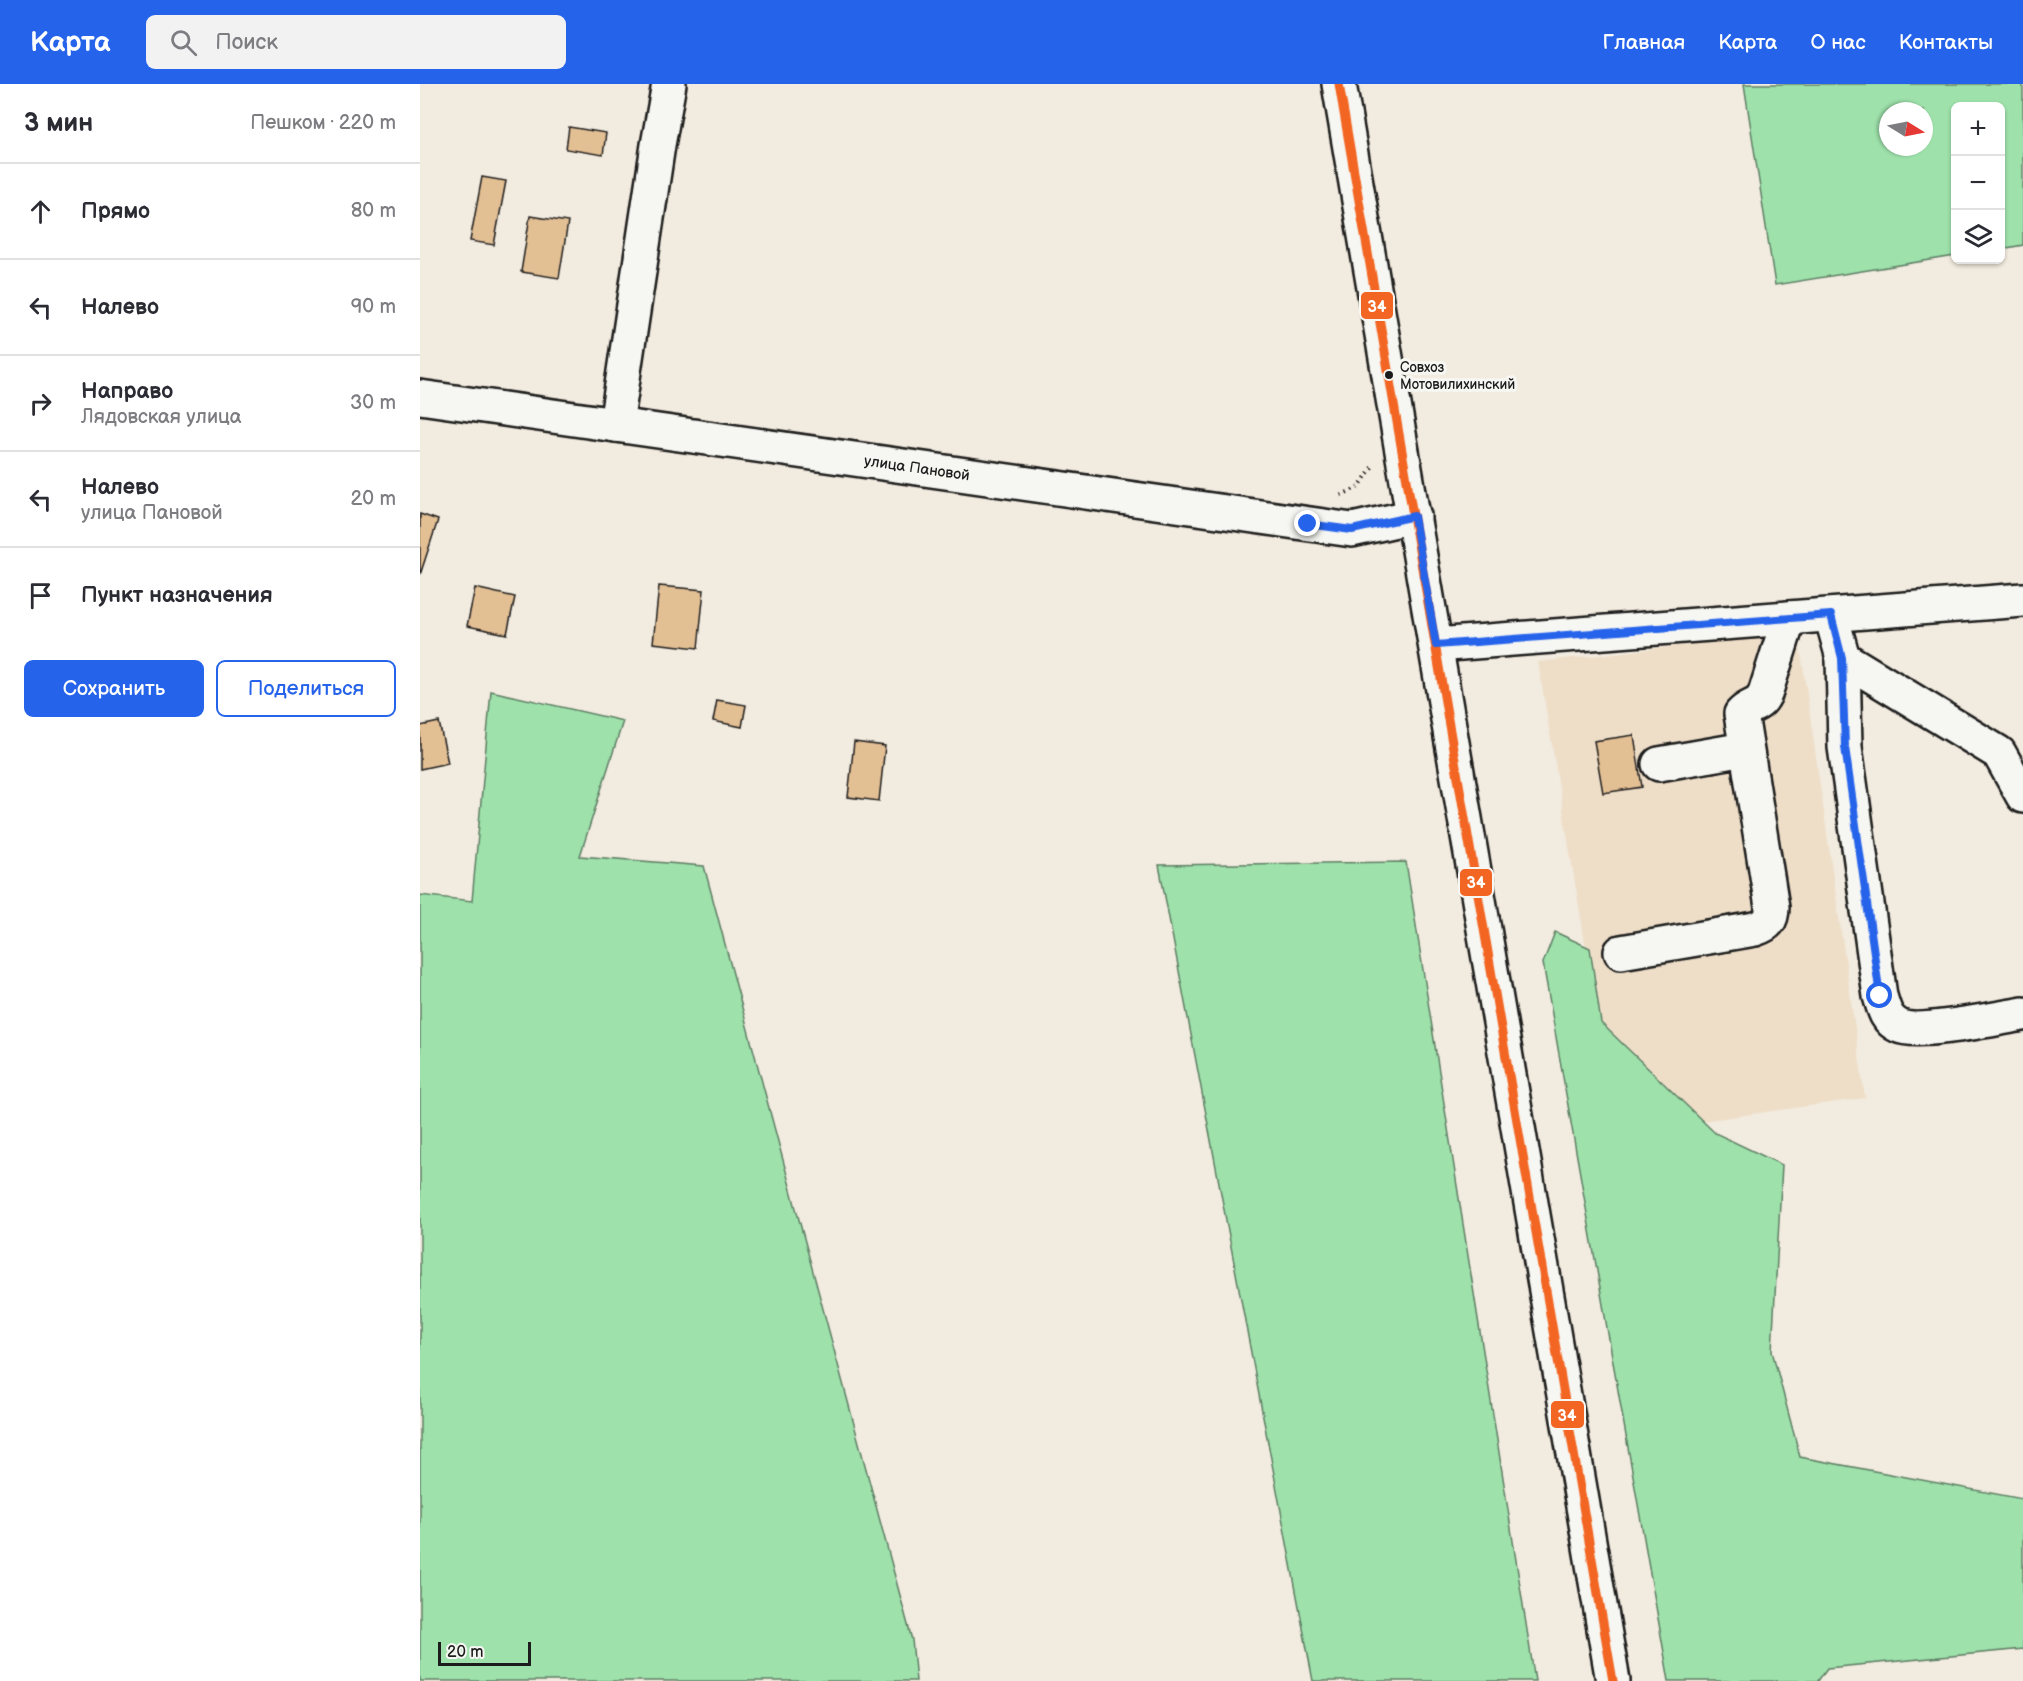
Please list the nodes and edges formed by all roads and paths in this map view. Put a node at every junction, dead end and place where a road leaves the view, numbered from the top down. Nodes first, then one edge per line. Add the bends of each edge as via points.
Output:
1 (669, 84) edge
2 (1339, 84) edge
3 (420, 397) edge
4 (616, 425) junction
5 (1375, 461) dead end
6 (1414, 516) junction
7 (1308, 524) junction
8 (2023, 600) edge
9 (1831, 615) junction
10 (1789, 618) junction
11 (1436, 645) junction
12 (1842, 658) junction
13 (1745, 749) junction
14 (1659, 764) dead end
15 (2023, 796) edge
16 (1621, 952) dead end
17 (2023, 1014) edge
18 (1612, 1681) edge

1 - 4 street
2 - 6 street
3 - 4 street, улица Пановой
4 - 7 street, улица Пановой
5 - 7 path via 1359,487 1309,502
6 - 7 street, улица Пановой via 1352,530
6 - 11 street
8 - 9 street
9 - 10 street
9 - 12 street
10 - 11 street
10 - 13 street via 1765,694 1760,703 1741,714
11 - 18 street
12 - 15 street via 1999,753
12 - 17 street via 1845,747 1886,1017 1900,1027 1919,1029
13 - 14 street
13 - 16 street via 1772,917 1766,926 1755,929

